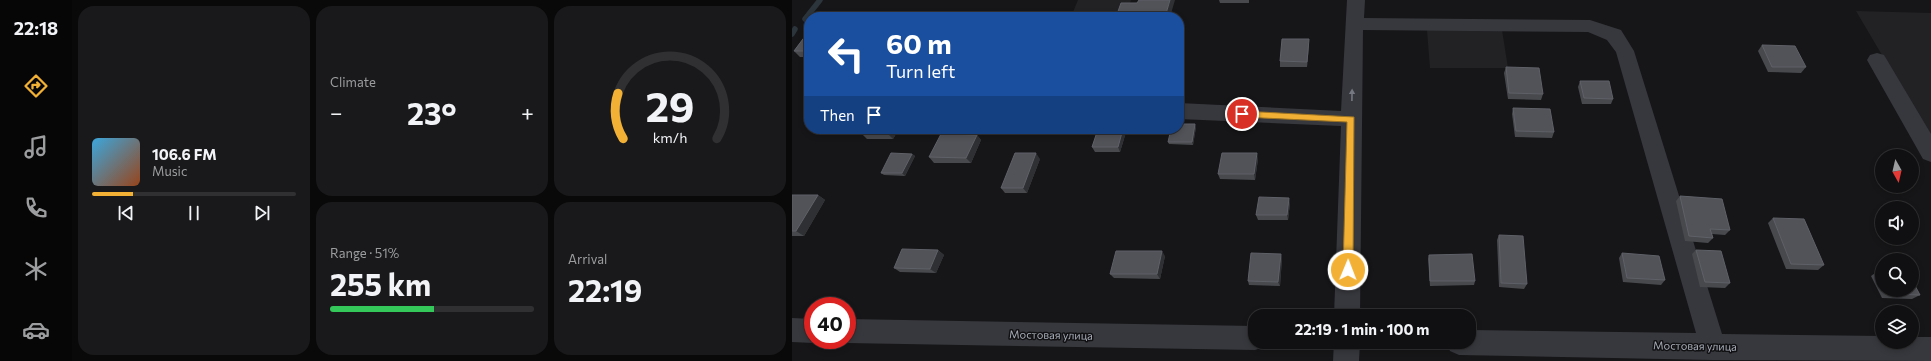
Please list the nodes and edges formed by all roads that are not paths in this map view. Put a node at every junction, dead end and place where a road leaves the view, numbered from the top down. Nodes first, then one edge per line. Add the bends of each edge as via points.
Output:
1 (1356, 0) edge
2 (1354, 24) junction
3 (1877, 60) dead end
4 (1184, 111) edge
5 (1351, 119) junction
6 (1931, 153) edge
7 (1347, 309) edge
8 (792, 330) edge
9 (804, 331) edge
10 (856, 331) edge
11 (1248, 338) edge
12 (1476, 343) edge
13 (1713, 346) junction
14 (1347, 349) edge
15 (1931, 350) edge
16 (1676, 353) edge
17 (1346, 361) edge

1 - 2 street
5 -> 2 street
2 - 13 street via 1590,26 1614,35 1625,51
3 - 6 street
4 - 5 street
5 - 7 street
8 - 9 street
10 - 11 street, Мостовая улица
12 - 16 street, Мостовая улица
13 - 15 street, Мостовая улица
13 - 16 street, Мостовая улица
14 - 17 street

